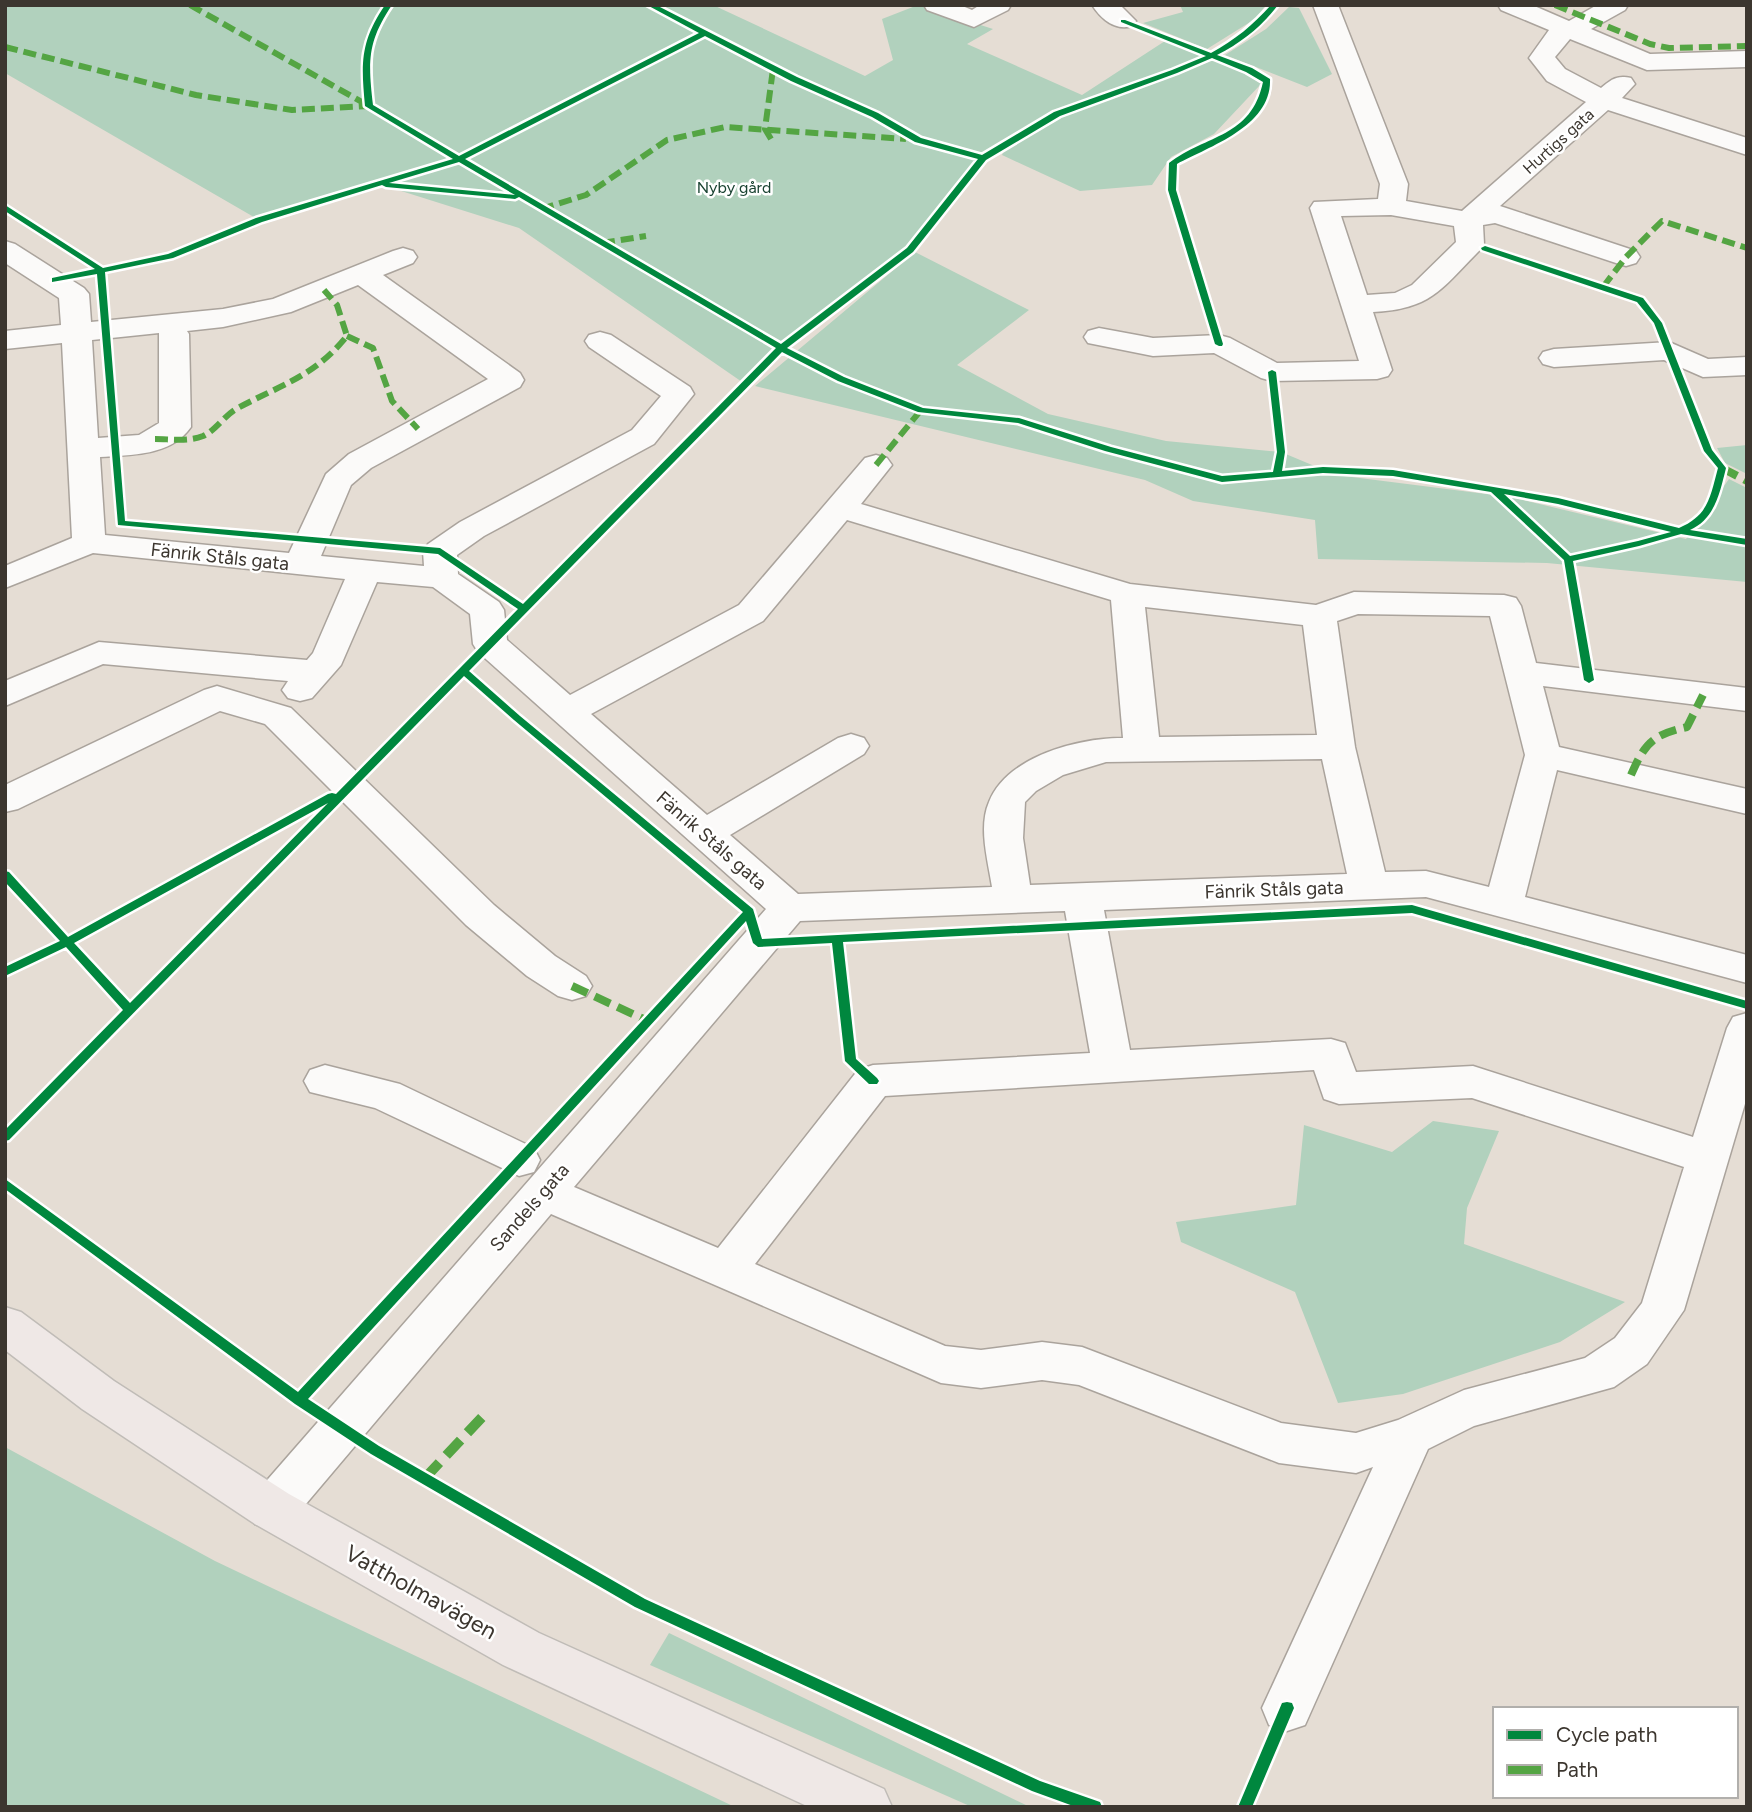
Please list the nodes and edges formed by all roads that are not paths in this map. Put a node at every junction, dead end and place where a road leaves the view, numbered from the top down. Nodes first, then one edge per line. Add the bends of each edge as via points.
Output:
1 (936, 5) edge
2 (999, 5) edge
3 (1325, 5) edge
4 (1510, 5) edge
5 (1616, 5) edge
6 (1568, 29) junction
7 (1747, 60) edge
8 (1647, 62) junction
9 (1603, 100) junction
10 (1747, 147) edge
11 (1391, 207) junction
12 (1468, 220) junction
13 (5, 250) edge
14 (402, 257) dead end
15 (1626, 257) dead end
16 (363, 275) junction
17 (1355, 304) junction
18 (76, 333) junction
19 (174, 334) dead end
20 (1100, 337) dead end
21 (5, 340) edge
22 (600, 341) dead end
23 (1554, 358) dead end
24 (1747, 366) edge
25 (83, 449) junction
26 (876, 466) dead end
27 (840, 508) junction
28 (89, 543) junction
29 (301, 564) junction
30 (365, 570) junction
31 (5, 578) edge
32 (442, 578) junction
33 (1128, 594) junction
34 (1319, 616) junction
35 (316, 672) junction
36 (1521, 672) junction
37 (5, 695) edge
38 (1747, 700) edge
39 (567, 712) junction
40 (278, 716) junction
41 (851, 746) dead end
42 (1337, 747) junction
43 (1142, 750) junction
44 (1543, 755) junction
45 (5, 800) edge
46 (1747, 803) edge
47 (704, 833) junction
48 (1369, 886) junction
49 (1082, 897) junction
50 (1013, 899) junction
51 (1504, 904) junction
52 (789, 908) junction
53 (1747, 969) edge
54 (572, 986) dead end
55 (1747, 1028) edge
56 (1113, 1067) junction
57 (326, 1081) dead end
58 (1707, 1158) junction
59 (531, 1176) junction
60 (725, 1271) junction
61 (5, 1325) edge
62 (1411, 1435) junction
63 (272, 1509) junction
64 (1287, 1708) dead end
65 (866, 1807) edge

1 - 2 street via 974,19
3 - 11 street via 1394,184
4 - 6 street
5 - 6 street
6 - 8 street
6 - 9 street via 1542,58 1556,75
7 - 8 street
8 - 9 street, Hurtigs gata
9 - 10 street
9 - 12 street, Hurtigs gata
11 - 12 street
11 - 17 street via 1324,208
12 - 15 street via 1497,214
12 - 17 street via 1470,244 1422,291 1401,302
13 - 18 street via 74,294
14 - 16 street
16 - 18 street via 281,306 223,318
16 - 29 street via 509,380 360,461 337,481
17 - 20 street via 1377,370 1272,372 1219,344 1153,347
18 - 21 street
18 - 25 street
19 - 25 street via 175,427 146,444
22 - 32 street via 679,394 643,437 472,529 440,551
23 - 24 street via 1669,351 1703,368
25 - 28 street
26 - 27 street
27 - 33 street
27 - 39 street via 751,613
28 - 29 street, Fänrik Ståls gata
28 - 31 street
29 - 30 street, Fänrik Ståls gata
30 - 32 street, Fänrik Ståls gata
30 - 35 street via 328,657
32 - 39 street, Fänrik Ståls gata via 486,610 490,644
33 - 34 street
33 - 43 street
34 - 36 street via 1354,603 1504,606
34 - 42 street
35 - 37 street via 99,653
35 - 40 street
36 - 38 street
36 - 44 street
39 - 47 street, Fänrik Ståls gata
40 - 45 street via 217,698
40 - 54 street via 480,915
41 - 47 street
42 - 43 street
42 - 48 street
43 - 50 street via 1078,755 1033,774 1008,799 1003,831
44 - 46 street
44 - 51 street
47 - 52 street, Fänrik Ståls gata
48 - 49 street, Fänrik Ståls gata
48 - 51 street, Fänrik Ståls gata via 1426,884
49 - 50 street, Fänrik Ståls gata
49 - 56 street
50 - 52 street, Fänrik Ståls gata
51 - 53 street, Fänrik Ståls gata
52 - 59 street, Sandels gata
55 - 58 street
56 - 58 street via 1331,1054 1339,1088 1473,1082
56 - 60 street via 873,1082
57 - 59 street via 385,1095
58 - 62 street via 1662,1310 1632,1352 1598,1374 1464,1409
59 - 60 street
59 - 63 street, Sandels gata
60 - 62 street via 941,1364 981,1369 1042,1361 1082,1366 1279,1443 1308,1448 1356,1454
61 - 63 main road, Vattholmavägen via 97,1395
62 - 64 street
63 - 65 main road, Vattholmavägen via 521,1649

